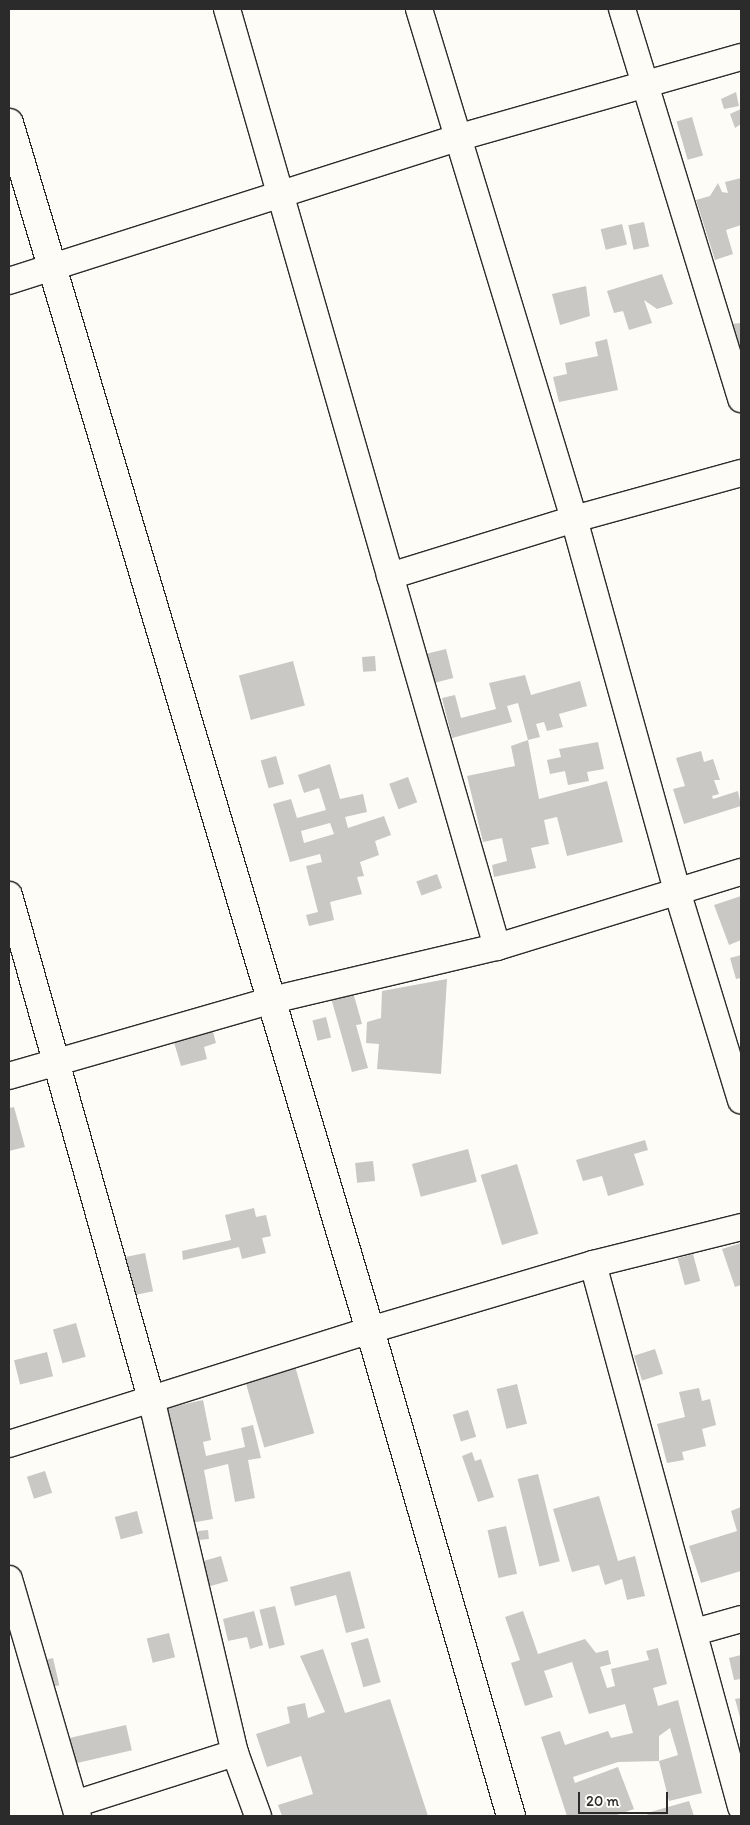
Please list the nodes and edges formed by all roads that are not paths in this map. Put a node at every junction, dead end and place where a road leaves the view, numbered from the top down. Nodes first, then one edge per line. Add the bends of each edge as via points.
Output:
1 (228, 9) edge
2 (419, 9) edge
3 (622, 9) edge
4 (741, 57) edge
5 (645, 84) junction
6 (9, 123) edge
7 (457, 138) junction
8 (279, 194) junction
9 (50, 269) junction
10 (9, 281) edge
11 (741, 399) edge
12 (741, 473) edge
13 (574, 519) junction
14 (390, 576) junction
15 (741, 872) edge
16 (677, 891) junction
17 (9, 895) edge
18 (497, 947) junction
19 (272, 1000) junction
20 (55, 1060) junction
21 (9, 1076) edge
22 (741, 1100) edge
23 (741, 1227) edge
24 (593, 1264) junction
25 (370, 1330) junction
26 (151, 1398) junction
27 (9, 1444) edge
28 (9, 1579) edge
29 (741, 1619) edge
30 (695, 1632) junction
31 (235, 1754) junction
32 (741, 1807) edge
33 (76, 1810) edge
34 (258, 1816) edge
35 (511, 1816) edge

1 - 8 street
2 - 7 street
3 - 5 street
4 - 5 street
5 - 7 street
5 - 11 street
6 - 9 street
7 - 8 street
7 - 13 street
8 - 9 street
8 - 14 street
9 - 10 street
9 - 19 street
12 - 13 street
13 - 14 street
13 - 16 street
14 - 18 street
15 - 16 street
16 - 18 street
16 - 22 street
17 - 20 street
18 - 19 street
19 - 20 street
19 - 25 street
20 - 21 street
20 - 26 street
23 - 24 street
24 - 25 street
24 - 30 street
25 - 26 street
25 - 35 street
26 - 27 street
26 - 31 street
28 - 33 street
29 - 30 street
30 - 32 street
31 - 33 street
31 - 34 street

